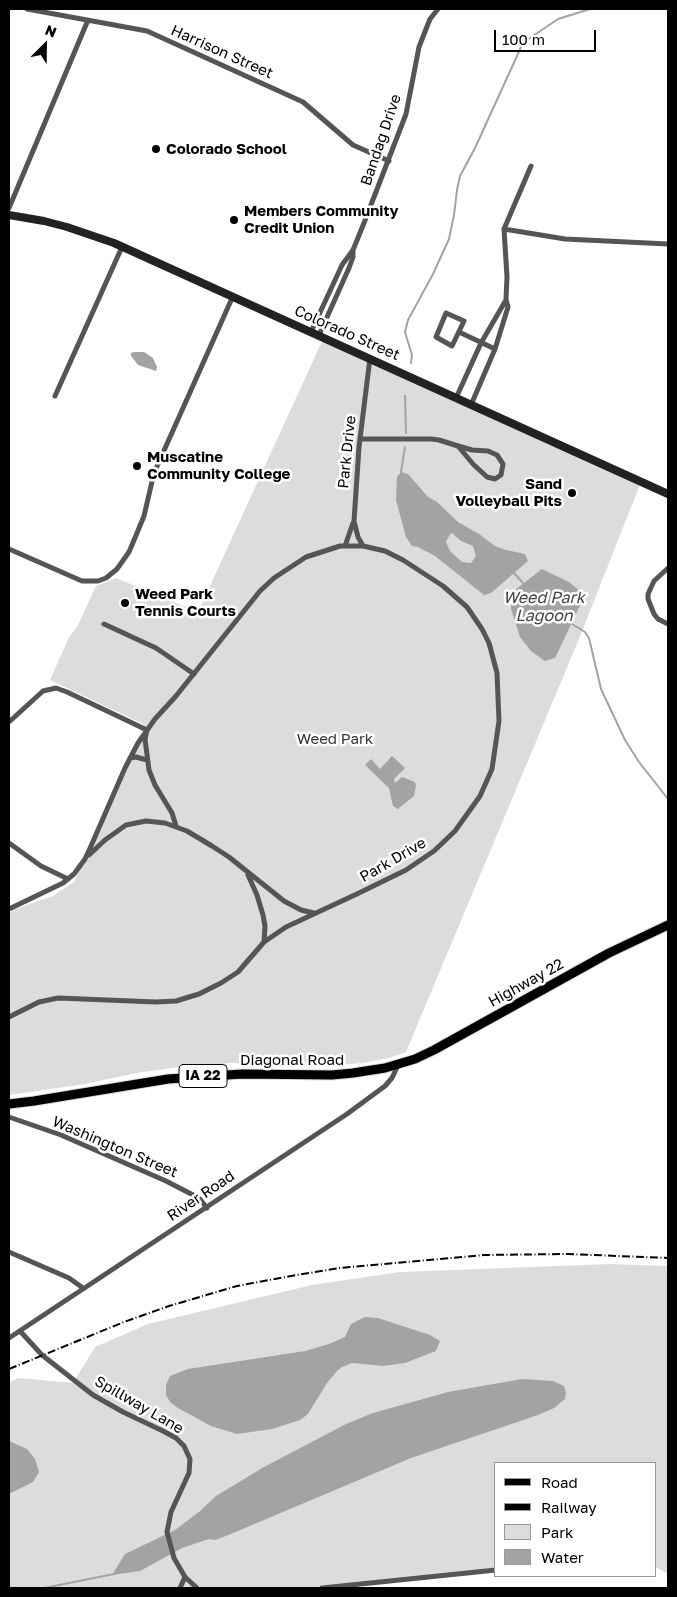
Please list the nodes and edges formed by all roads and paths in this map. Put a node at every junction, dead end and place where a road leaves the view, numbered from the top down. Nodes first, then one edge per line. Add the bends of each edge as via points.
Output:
1 (27, 9) edge
2 (438, 9) edge
3 (88, 20) junction
4 (389, 161) junction
5 (531, 166) dead end
6 (9, 208) edge
7 (9, 215) edge
8 (504, 229) junction
9 (668, 244) edge
10 (122, 247) junction
11 (353, 250) junction
12 (233, 296) junction
13 (506, 299) junction
14 (459, 332) junction
15 (315, 334) junction
16 (481, 343) junction
17 (495, 349) junction
18 (370, 358) junction
19 (55, 396) dead end
20 (456, 398) junction
21 (471, 405) junction
22 (360, 439) junction
23 (458, 446) junction
24 (668, 494) edge
25 (354, 521) junction
26 (344, 546) junction
27 (363, 546) junction
28 (9, 549) edge
29 (668, 568) edge
30 (104, 624) dead end
31 (668, 624) edge
32 (194, 674) junction
33 (9, 722) edge
34 (147, 730) junction
35 (130, 758) junction
36 (147, 760) junction
37 (176, 826) junction
38 (9, 843) edge
39 (85, 859) junction
40 (246, 872) junction
41 (68, 879) junction
42 (9, 909) edge
43 (314, 914) junction
44 (668, 925) edge
45 (264, 942) junction
46 (9, 1017) edge
47 (398, 1064) junction
48 (9, 1104) edge
49 (9, 1117) edge
50 (207, 1208) junction
51 (9, 1252) edge
52 (83, 1288) junction
53 (20, 1331) junction
54 (9, 1338) edge
55 (494, 1570) edge
56 (185, 1577) junction
57 (180, 1588) edge
58 (197, 1588) edge
59 (322, 1588) edge

1 - 3 street, Harrison Street
2 - 4 street, Bandag Drive via 430,19 419,47 406,114
3 - 4 street, Harrison Street via 147,32 303,102 353,145
3 - 6 street
4 - 11 street, Bandag Drive
5 - 8 street
7 - 10 street, Colorado Street via 67,227
8 - 9 street via 565,239
8 - 13 street
10 - 12 street, Colorado Street
10 - 19 street
11 - 15 street, Bandag Drive via 342,265
11 - 15 street, Bandag Drive via 349,268
12 - 15 street, Colorado Street
12 - 28 street via 154,473 137,533 117,570 98,581 82,581
13 - 16 street
13 - 17 street via 508,306
14 - 14 street via 464,321 446,313 436,337 452,346
14 - 16 street
15 - 18 street, Colorado Street
16 - 17 street
16 - 20 street
17 - 21 street
18 - 20 street, Colorado Street
18 - 22 street, Park Drive
20 - 21 street, Colorado Street
21 - 24 street, Colorado Street
22 - 23 street via 431,439
22 - 25 street, Park Drive
23 - 23 street via 497,455 503,464 501,475 495,479 487,478
25 - 26 street
25 - 27 street, Park Drive
26 - 27 street, Park Drive
26 - 32 street, Park Drive via 306,557 274,578
27 - 43 street, Park Drive via 385,552 418,569 456,597 476,620 489,643 497,673 499,721 496,749 490,775 480,796 434,852 406,870
29 - 31 street via 654,581 648,594 654,614
30 - 32 street via 156,648
32 - 34 street, Park Drive
33 - 34 street via 43,690 56,688
34 - 35 street, Park Drive
34 - 36 street
35 - 36 street
35 - 39 street, Park Drive
36 - 37 street via 155,785
37 - 39 street via 155,821 126,825
37 - 40 street via 229,857
38 - 41 street via 41,866
39 - 41 street, Park Drive
40 - 43 street via 284,901
40 - 45 street via 263,915
41 - 42 street, Park Drive
43 - 45 street, Park Drive
44 - 47 main road, Highway 22 / IA 22 via 609,952 434,1050
45 - 46 street, Park Drive via 231,977 187,999 144,1002 58,998 39,1002
47 - 48 main road, Diagonal Road / IA 22 via 353,1074 242,1074 168,1079
47 - 50 street, River Road via 392,1078 373,1096
49 - 50 street, Washington Street via 61,1135 166,1181 199,1198
50 - 52 street, River Road
51 - 52 street via 69,1278
52 - 53 street, River Road
53 - 54 street, River Road
53 - 56 street, Spillway Lane via 42,1355 93,1395 164,1431 184,1446 190,1459 190,1473 171,1512 167,1532 174,1558
55 - 59 street
56 - 57 street
56 - 58 street, Spillway Lane

